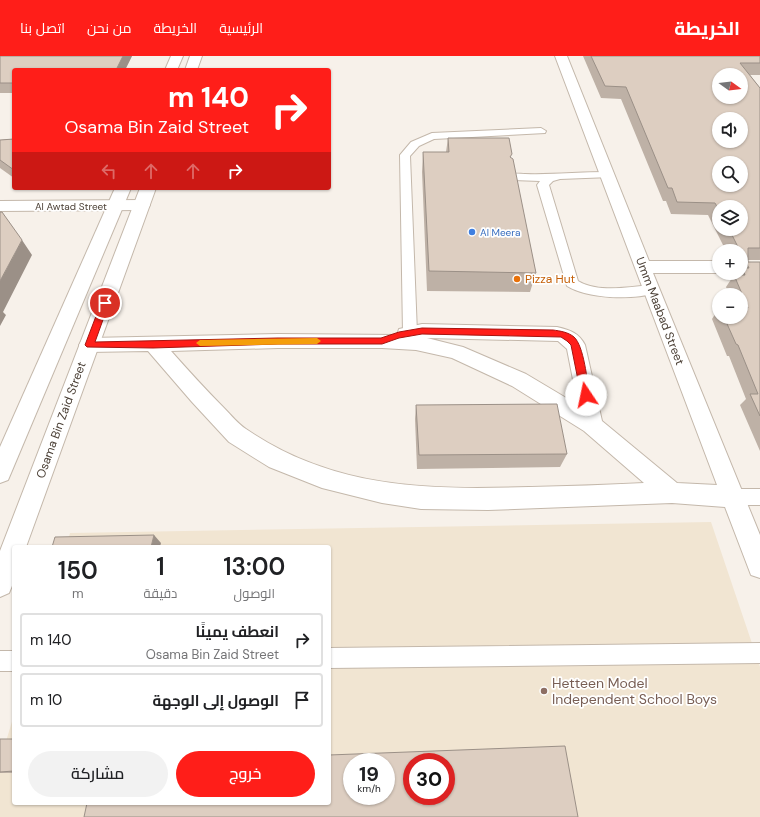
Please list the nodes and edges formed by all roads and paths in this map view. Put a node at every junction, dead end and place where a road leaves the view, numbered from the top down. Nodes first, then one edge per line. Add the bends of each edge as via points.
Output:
1 (177, 56) edge
2 (196, 56) edge
3 (562, 56) edge
4 (172, 68) edge
5 (192, 68) edge
6 (541, 131) dead end
7 (607, 175) junction
8 (513, 177) edge
9 (549, 178) junction
10 (147, 190) edge
11 (119, 197) edge
12 (142, 205) junction
13 (0, 206) edge
14 (642, 267) junction
15 (712, 267) edge
16 (651, 290) junction
17 (410, 334) junction
18 (382, 341) junction
19 (153, 344) junction
20 (89, 345) junction
21 (592, 425) junction
22 (0, 473) edge
23 (672, 493) junction
24 (733, 497) junction
25 (760, 497) edge
26 (15, 545) edge
27 (12, 552) edge
28 (760, 566) edge
29 (0, 584) edge
30 (760, 653) edge
31 (331, 658) edge
32 (0, 661) edge
33 (12, 661) edge

1 - 4 street
2 - 5 street
3 - 7 street, Umm Maabad Street
6 - 17 lane via 432,136 415,144 405,155
7 - 9 lane
7 - 14 street, Umm Maabad Street
8 - 9 lane
9 - 16 lane via 543,185 572,283 578,288 592,291
10 - 12 street, Osama Bin Zaid Street
11 - 12 street, Al Awtad Street
11 - 13 street, Al Awtad Street
11 - 22 street
12 - 20 street, Osama Bin Zaid Street
14 - 15 street
14 - 16 street, Umm Maabad Street
16 - 24 street, Umm Maabad Street
17 - 18 street
17 - 21 street via 422,331 553,333 570,338 577,349
18 - 19 street
18 - 21 street via 416,343 456,352 519,380
19 - 20 street
19 - 23 street via 238,435 277,460 322,478 382,493 421,498 488,499
20 - 26 street, Osama Bin Zaid Street
21 - 23 street
23 - 24 street
24 - 25 lane
24 - 28 street, Umm Maabad Street
27 - 29 street, Osama Bin Zaid Street
30 - 31 lane
32 - 33 lane

